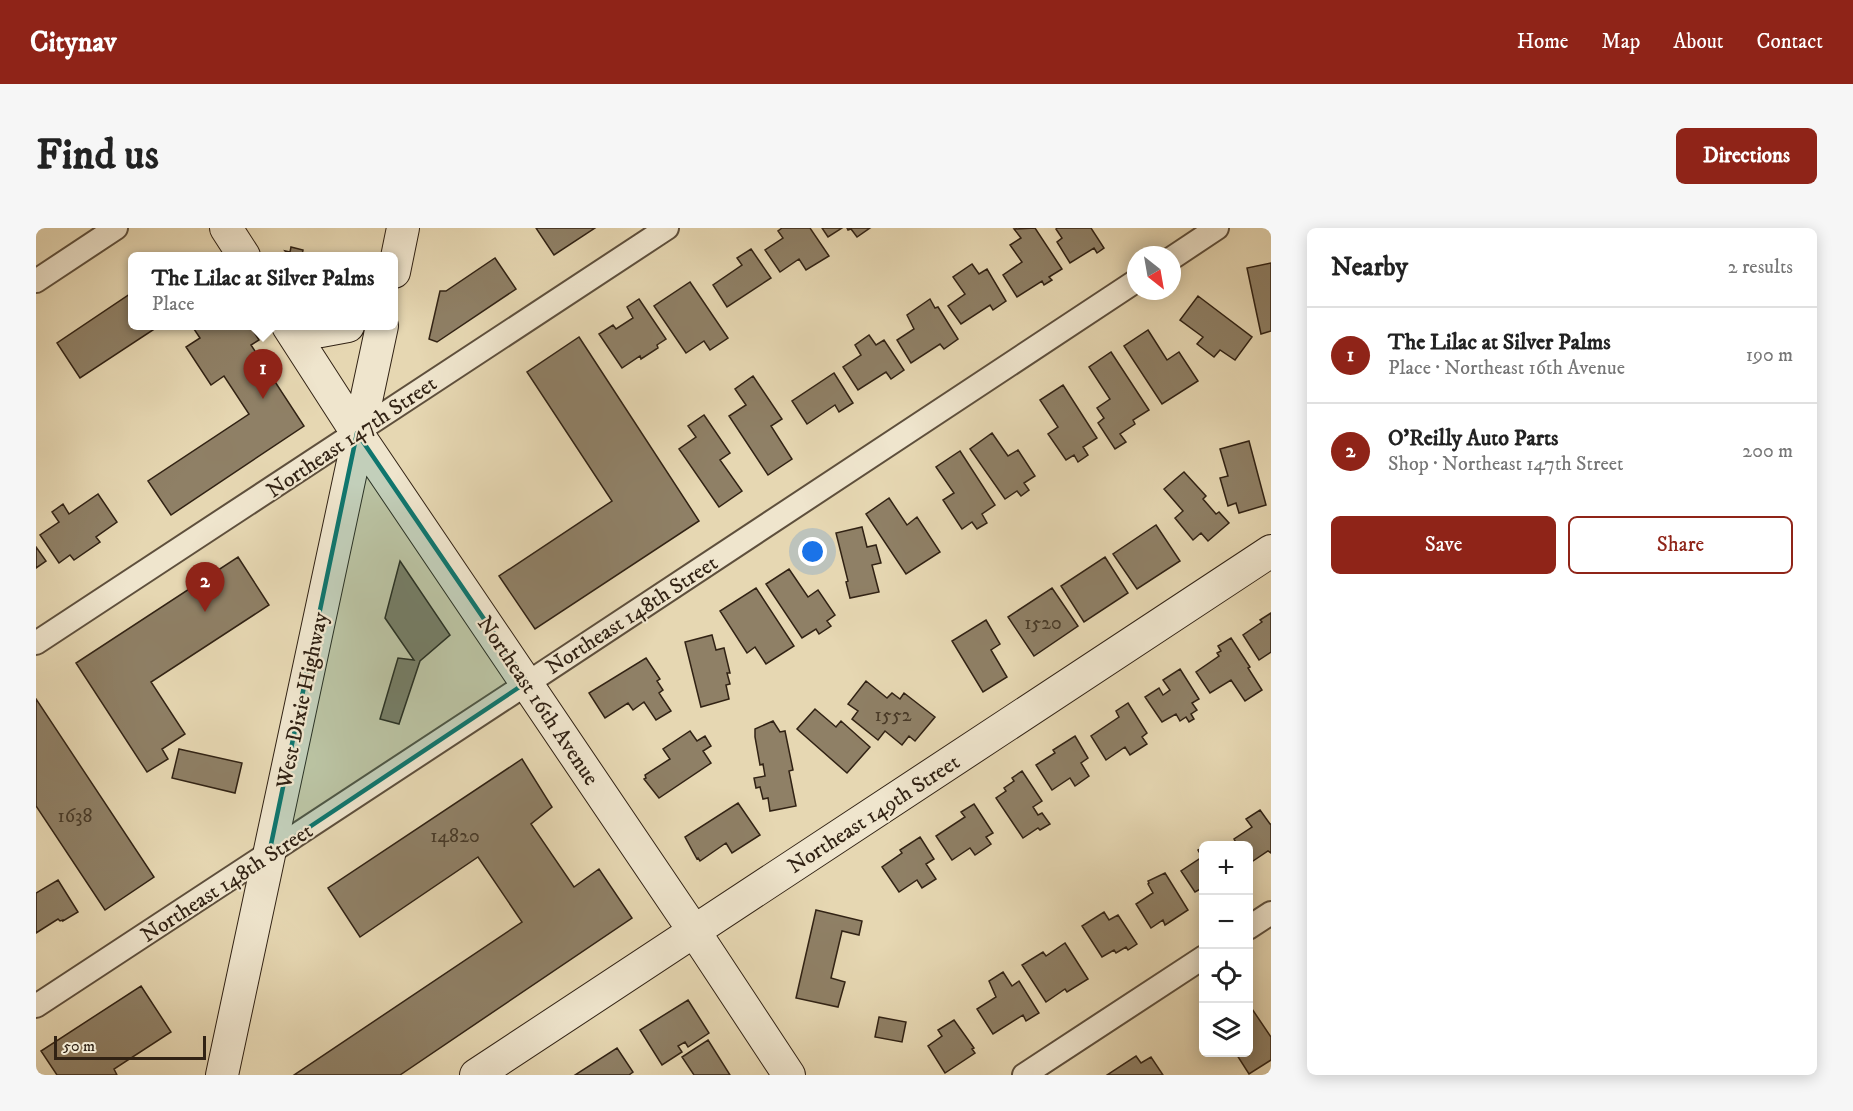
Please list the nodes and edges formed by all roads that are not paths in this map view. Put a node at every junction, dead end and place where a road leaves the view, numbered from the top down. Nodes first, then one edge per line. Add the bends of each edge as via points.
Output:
1 (116, 228) edge
2 (226, 228) edge
3 (403, 228) edge
4 (667, 228) edge
5 (1217, 228) edge
6 (241, 252) edge
7 (398, 252) edge
8 (1181, 252) edge
9 (36, 281) edge
10 (1127, 287) edge
11 (291, 330) edge
12 (311, 330) edge
13 (326, 330) edge
14 (381, 330) edge
15 (357, 433) junction
16 (1271, 551) edge
17 (36, 643) edge
18 (527, 682) junction
19 (269, 854) junction
20 (1271, 913) edge
21 (1253, 925) edge
22 (694, 931) junction
23 (1199, 960) edge
24 (36, 1006) edge
25 (222, 1075) edge
26 (476, 1075) edge
27 (789, 1075) edge
28 (1024, 1075) edge

1 - 9 street
2 - 6 street
3 - 7 street
4 - 15 street, Northeast 147th Street
5 - 8 street
10 - 18 street, Northeast 148th Street
11 - 15 street, Northeast 16th Avenue
12 - 13 street
14 - 15 street, West Dixie Highway
15 - 17 street, Northeast 147th Street
15 - 18 street, Northeast 16th Avenue
15 - 19 street, West Dixie Highway
16 - 22 street, Northeast 149th Street
18 - 19 street, Northeast 148th Street
18 - 22 street, Northeast 16th Avenue
19 - 24 street, Northeast 148th Street
19 - 25 street, West Dixie Highway
20 - 21 street
22 - 26 street, Northeast 149th Street
22 - 27 street, Northeast 16th Avenue
23 - 28 street

